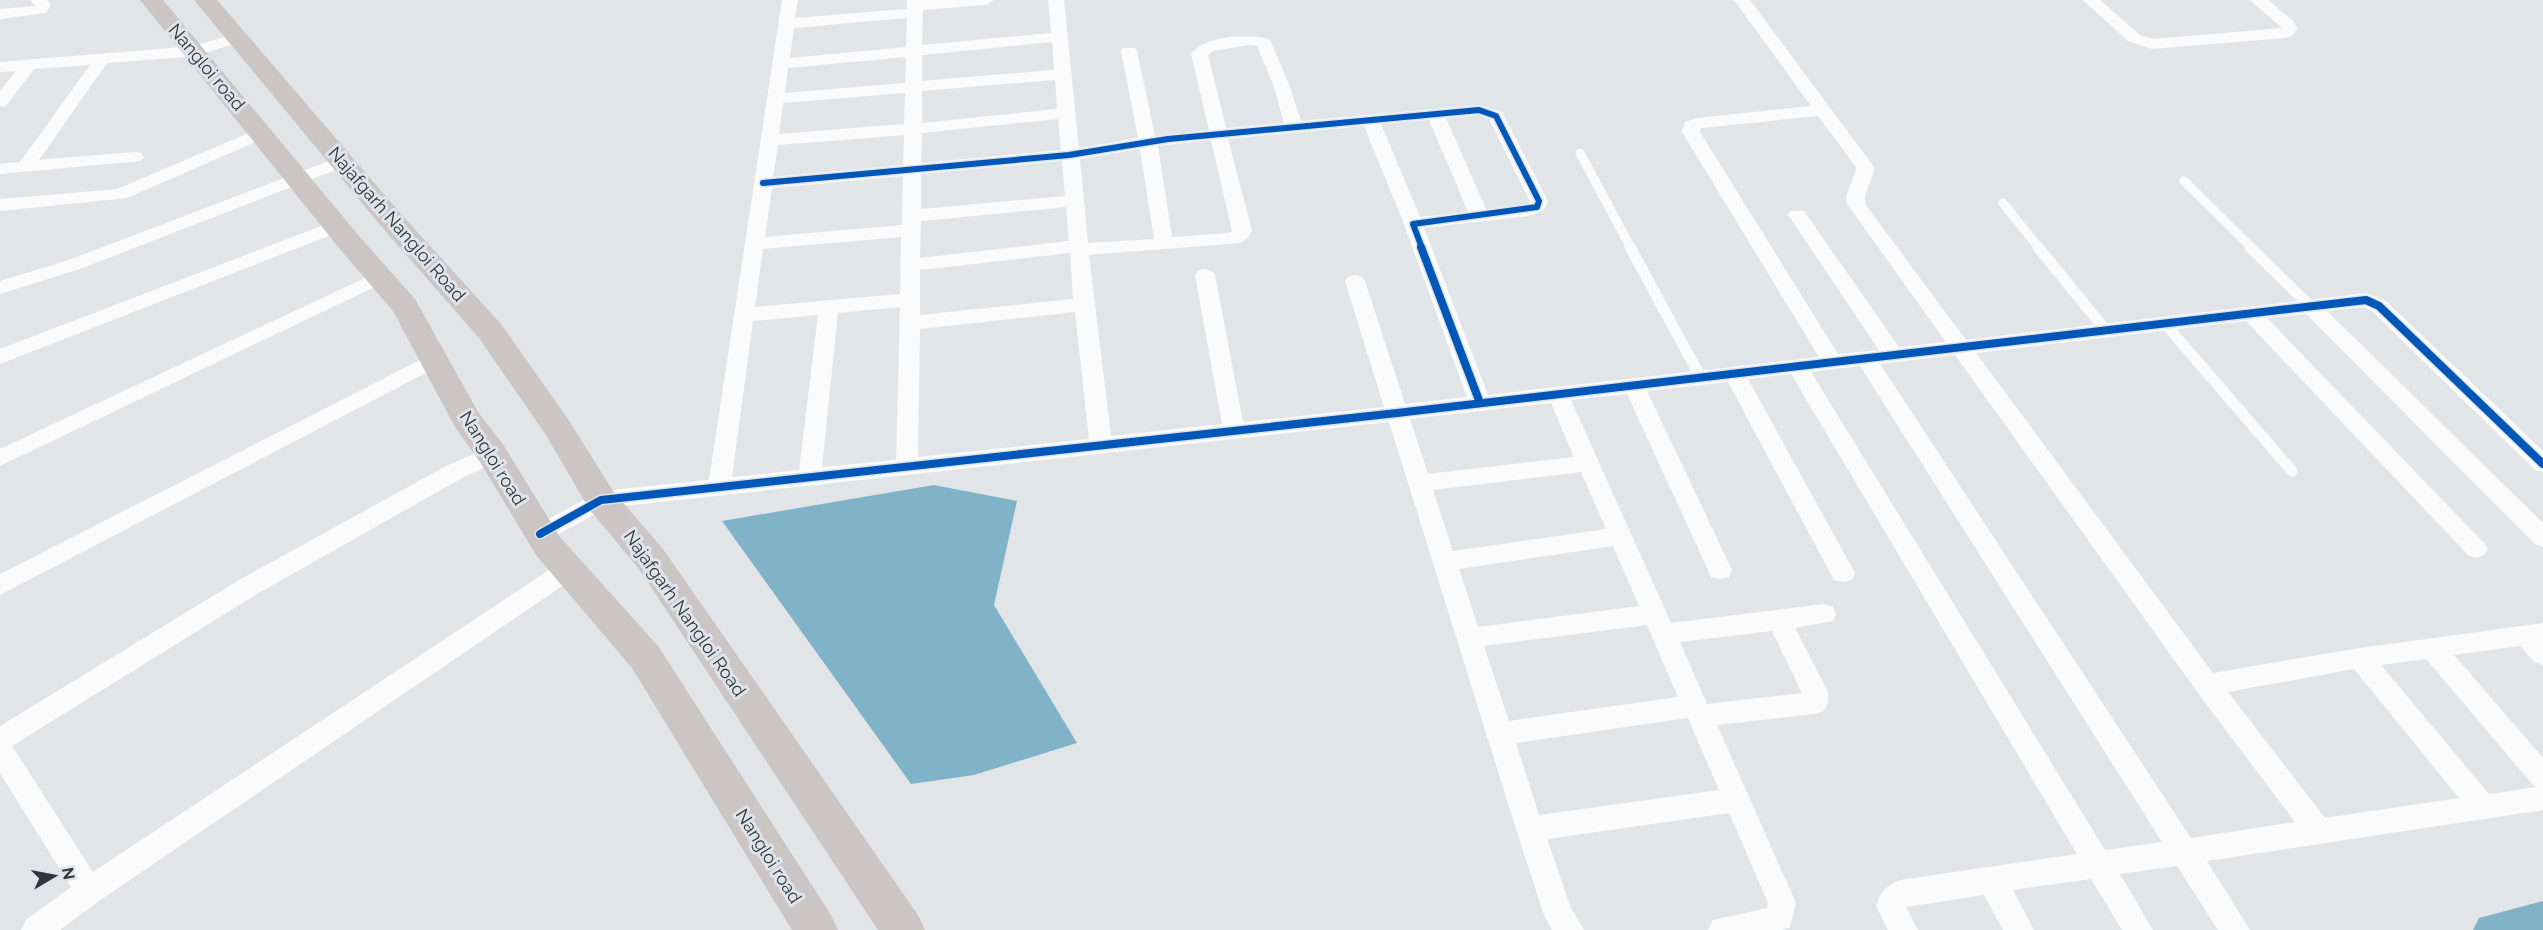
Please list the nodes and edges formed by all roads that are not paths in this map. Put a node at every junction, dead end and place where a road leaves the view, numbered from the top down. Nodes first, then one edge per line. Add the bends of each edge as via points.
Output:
1 (39, 0) edge
2 (151, 0) edge
3 (205, 0) edge
4 (790, 0) edge
5 (986, 0) edge
6 (1056, 0) edge
7 (1742, 0) edge
8 (2091, 0) edge
9 (2258, 0) edge
10 (915, 6) edge
11 (0, 14) edge
12 (786, 24) junction
13 (1057, 37) junction
14 (238, 38) junction
15 (195, 51) junction
16 (914, 51) junction
17 (1129, 51) dead end
18 (102, 59) junction
19 (781, 64) junction
20 (29, 65) junction
21 (0, 67) edge
22 (1061, 74) junction
23 (913, 88) junction
24 (776, 99) junction
25 (0, 102) edge
26 (1823, 110) junction
27 (1065, 113) junction
28 (1435, 114) junction
29 (1371, 120) junction
30 (1294, 127) junction
31 (913, 129) junction
32 (261, 133) junction
33 (1218, 134) junction
34 (770, 140) junction
35 (1148, 142) junction
36 (1580, 153) dead end
37 (1069, 155) junction
38 (135, 157) dead end
39 (342, 161) junction
40 (25, 167) junction
41 (0, 169) edge
42 (912, 171) junction
43 (298, 178) junction
44 (2184, 181) dead end
45 (763, 183) junction
46 (1074, 201) junction
47 (2003, 203) dead end
48 (0, 205) edge
49 (1797, 215) dead end
50 (1479, 216) junction
51 (911, 223) junction
52 (1413, 224) junction
53 (336, 226) junction
54 (754, 244) junction
55 (1164, 244) junction
56 (1084, 247) junction
57 (910, 265) junction
58 (1205, 275) dead end
59 (380, 277) junction
60 (1355, 281) dead end
61 (0, 288) edge
62 (910, 300) junction
63 (1084, 304) junction
64 (829, 307) junction
65 (2312, 308) junction
66 (744, 315) junction
67 (2252, 315) junction
68 (909, 323) junction
69 (2166, 325) junction
70 (2107, 332) junction
71 (1961, 348) junction
72 (1894, 356) junction
73 (0, 357) edge
74 (436, 359) junction
75 (1866, 359) junction
76 (1833, 363) junction
77 (1797, 367) junction
78 (1734, 374) junction
79 (1701, 378) junction
80 (1634, 386) junction
81 (1558, 394) junction
82 (1480, 403) junction
83 (1397, 413) junction
84 (1234, 429) junction
85 (1101, 444) junction
86 (492, 454) junction
87 (0, 458) edge
88 (1588, 463) junction
89 (2543, 464) edge
90 (907, 465) junction
91 (2292, 471) dead end
92 (810, 476) junction
93 (1420, 483) junction
94 (719, 486) junction
95 (601, 500) junction
96 (540, 534) junction
97 (1620, 536) junction
98 (2543, 538) edge
99 (2476, 549) dead end
100 (1443, 562) junction
101 (568, 569) junction
102 (1720, 570) dead end
103 (1843, 573) dead end
104 (0, 585) edge
105 (1824, 614) dead end
106 (1779, 620) junction
107 (1659, 624) junction
108 (2534, 634) edge
109 (1468, 638) junction
110 (2432, 648) junction
111 (2543, 655) edge
112 (2360, 658) junction
113 (2207, 685) junction
114 (1698, 711) junction
115 (1499, 734) junction
116 (0, 740) edge
117 (0, 750) edge
118 (2543, 777) edge
119 (2543, 798) edge
120 (1736, 800) junction
121 (2484, 808) junction
122 (1530, 829) junction
123 (2320, 833) junction
124 (2185, 853) junction
125 (2099, 864) junction
126 (1991, 879) junction
127 (89, 891) junction
128 (36, 930) edge
129 (816, 930) edge
130 (903, 930) edge
131 (1569, 930) edge
132 (1723, 930) edge
133 (1903, 930) edge
134 (2019, 930) edge
135 (2138, 930) edge
136 (2235, 930) edge

1 - 11 street via 44,5 40,10
2 - 15 main road, Nangloi road
3 - 14 main road, Najafgarh Nangloi Road
4 - 12 street
5 - 10 street
6 - 13 street
7 - 26 street
8 - 9 street via 2134,38 2152,44 2286,33 2290,29
10 - 12 street
10 - 16 street
12 - 19 street
13 - 16 street
13 - 22 street
14 - 15 street
14 - 39 main road, Najafgarh Nangloi Road
15 - 18 street
15 - 32 main road, Nangloi road
16 - 19 street
16 - 23 street
17 - 35 street
18 - 20 street
18 - 40 street
19 - 24 street
20 - 21 street
20 - 25 street
22 - 23 street
22 - 27 street
23 - 24 street
23 - 31 street
24 - 34 street
26 - 71 street via 1865,167 1866,174 1855,191 1856,204
26 - 76 street via 1690,126
27 - 31 street
27 - 37 street
28 - 29 street
28 - 50 street
28 - 50 street via 1479,110 1496,116 1539,201 1534,209
29 - 30 street
29 - 52 street
30 - 33 street
30 - 33 street via 1266,45 1248,40 1208,46 1199,54
31 - 34 street
31 - 42 street
32 - 43 main road, Nangloi road
32 - 48 street via 120,194
33 - 35 street
33 - 55 street via 1242,231 1233,239
34 - 45 street
35 - 37 street
35 - 55 street
36 - 79 lane
37 - 42 street
37 - 46 street
38 - 40 street
39 - 43 street
39 - 95 main road, Najafgarh Nangloi Road via 490,331 539,400
40 - 41 street
42 - 45 street
42 - 51 street
43 - 53 main road, Nangloi road
43 - 61 street via 73,265
44 - 65 lane
45 - 54 street
46 - 51 street
46 - 56 street
47 - 70 lane
49 - 72 street
50 - 52 street
51 - 54 street
51 - 57 street
52 - 82 street
53 - 59 main road, Nangloi road
53 - 73 street
54 - 66 street
55 - 56 street
56 - 57 street
56 - 63 street
57 - 62 street
58 - 84 street
59 - 74 main road, Nangloi road via 405,306
59 - 87 street
60 - 83 street
62 - 64 street
62 - 68 street
63 - 68 street
63 - 85 street
64 - 66 street
64 - 92 street
65 - 67 street
65 - 89 street via 2374,302
65 - 98 street
66 - 94 street
67 - 69 street
67 - 99 street
68 - 90 street
69 - 70 street
69 - 91 lane
70 - 71 street
71 - 72 street
71 - 113 street
72 - 75 street
74 - 86 main road, Nangloi road via 466,419
74 - 104 street
75 - 76 street
75 - 124 street
76 - 77 street
77 - 78 street
77 - 125 street
78 - 79 street
78 - 103 street
79 - 80 street
80 - 81 street
80 - 102 street
81 - 82 street
81 - 88 street
82 - 83 street
83 - 84 street
83 - 93 street
84 - 85 street
85 - 90 street
86 - 96 main road, Nangloi road
86 - 116 street via 248,587
88 - 93 street
88 - 97 street
90 - 92 street
92 - 94 street
93 - 100 street
94 - 95 street
95 - 96 street
95 - 130 main road, Najafgarh Nangloi Road via 651,559
96 - 101 main road, Nangloi road
97 - 100 street
97 - 107 street
100 - 109 street
101 - 127 street
101 - 129 main road, Nangloi road via 645,657
105 - 106 street
106 - 107 street
106 - 114 street via 1815,692 1815,703
107 - 109 street
107 - 114 street
108 - 110 street
108 - 111 street
109 - 115 street
110 - 112 street
110 - 118 street
112 - 113 street
112 - 121 street
113 - 123 street
114 - 115 street
114 - 120 street
115 - 122 street
117 - 127 street
119 - 121 street
120 - 122 street
120 - 132 street via 1782,910 1780,917 1761,924
121 - 123 street
122 - 131 street via 1559,915
123 - 124 street
124 - 125 street
124 - 136 street
125 - 126 street
125 - 135 street
126 - 133 street via 1900,894 1891,906
126 - 134 street
127 - 128 street

